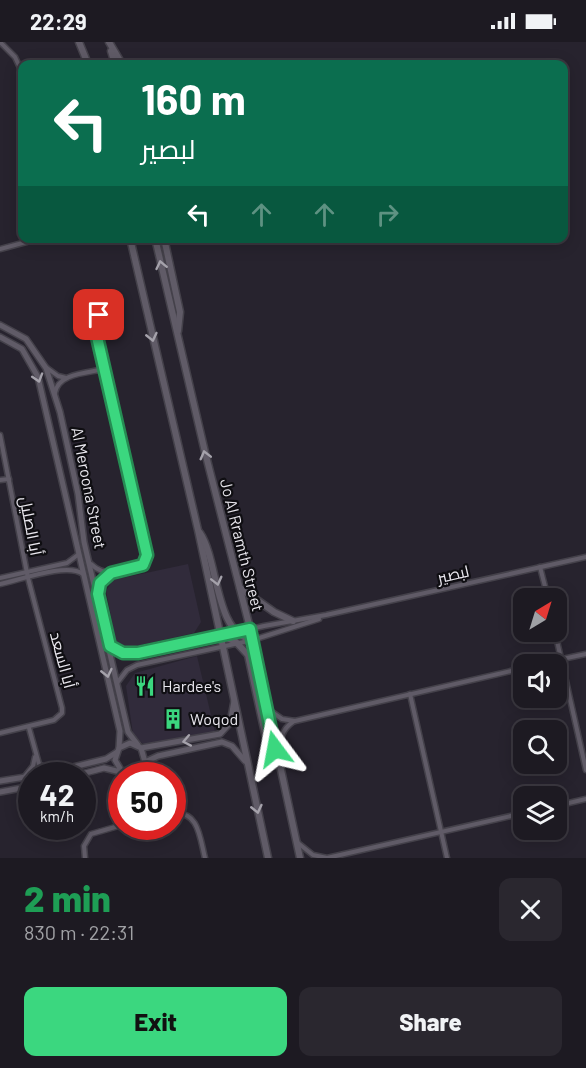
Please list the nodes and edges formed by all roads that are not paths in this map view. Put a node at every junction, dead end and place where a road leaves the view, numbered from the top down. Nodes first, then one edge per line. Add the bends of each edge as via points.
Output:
1 (0, 42) edge
2 (80, 42) edge
3 (108, 42) edge
4 (87, 60) edge
5 (114, 60) edge
6 (119, 60) edge
7 (18, 63) edge
8 (22, 243) edge
9 (131, 243) edge
10 (156, 243) edge
11 (165, 243) edge
12 (0, 249) edge
13 (0, 325) edge
14 (95, 328) junction
15 (177, 335) junction
16 (0, 337) edge
17 (46, 368) junction
18 (104, 369) junction
19 (67, 378) junction
20 (55, 398) junction
21 (0, 435) edge
22 (9, 478) junction
23 (0, 480) edge
24 (198, 530) junction
25 (79, 554) junction
26 (586, 557) edge
27 (91, 564) junction
28 (540, 567) junction
29 (27, 572) junction
30 (111, 573) junction
31 (84, 575) junction
32 (0, 578) edge
33 (28, 578) junction
34 (0, 584) edge
35 (240, 588) junction
36 (545, 588) edge
37 (98, 594) junction
38 (326, 615) junction
39 (293, 621) junction
40 (250, 629) junction
41 (236, 632) junction
42 (220, 635) junction
43 (253, 640) junction
44 (236, 642) junction
45 (222, 645) junction
46 (110, 646) junction
47 (586, 654) edge
48 (567, 659) edge
49 (513, 671) edge
50 (117, 683) junction
51 (567, 686) edge
52 (410, 694) junction
53 (234, 699) junction
54 (265, 705) junction
55 (295, 721) junction
56 (29, 728) junction
57 (0, 733) edge
58 (139, 747) junction
59 (118, 750) junction
60 (35, 756) junction
61 (245, 761) junction
62 (34, 762) edge
63 (40, 762) edge
64 (94, 762) edge
65 (116, 762) edge
66 (145, 762) joint
67 (586, 770) edge
68 (280, 771) junction
69 (18, 779) edge
70 (0, 781) edge
71 (18, 789) edge
72 (0, 792) edge
73 (586, 799) edge
74 (567, 803) edge
75 (186, 815) edge
76 (513, 816) edge
77 (108, 829) edge
78 (441, 832) junction
79 (296, 840) junction
80 (267, 857) edge
81 (85, 858) edge
82 (205, 858) edge
83 (300, 858) edge
84 (327, 858) edge
85 (447, 858) edge

1 - 7 street
2 - 4 main road
3 - 5 main road
3 - 6 main road
8 - 12 street
9 -> 24 main road
15 -> 10 main road, Jo Al Rramth Street
11 - 15 main road via 180,312
13 - 17 street, Al Meroona Street via 26,339
14 - 14 street via 101,319 92,313 86,323
14 - 18 street
35 -> 15 main road, Jo Al Rramth Street
16 -> 25 street, Al Meroona Street via 22,349 36,371
17 - 19 street
17 - 20 street, Al Meroona Street
18 - 19 street
18 - 30 street via 147,555 143,565
19 - 20 street via 57,386
20 - 27 street, Al Meroona Street
21 - 22 street, أبا الصليل
22 - 23 street, أبا الصليل
22 - 29 street, أبا الصليل
24 -> 41 main road via 208,546 227,621
24 - 42 main road
25 - 29 street via 67,563
25 - 31 street, Al Meroona Street
26 - 28 street, لبصير
27 - 30 street via 102,573
27 - 37 street, Al Meroona Street
28 - 36 street
28 - 38 street, لبصير
29 - 32 street
29 - 33 street, أبا الصليل
30 - 37 street via 100,583
31 - 33 street via 67,569
31 -> 59 street, Al Meroona Street via 121,734
33 - 34 street
33 - 56 street, أبا السعد via 62,708 54,720
35 - 39 main road
35 - 40 main road, Jo Al Rramth Street
37 - 46 street, Al Meroona Street
38 - 39 street, لبصير
38 - 43 street, لبصير
39 - 40 street, لبصير
40 - 41 street, لبصير
40 - 43 main road, Jo Al Rramth Street
41 - 42 street, لبصير
41 - 43 main road
42 - 44 main road
42 - 45 main road
42 - 46 street, لبصير via 138,653 123,653
43 - 44 street, لبصير
43 - 54 main road, Jo Al Rramth Street
44 - 45 street, لبصير
44 - 68 main road via 248,655 269,752
45 - 50 street, لبصير via 137,664
45 - 53 main road
46 - 50 street, Al Meroona Street
47 - 48 street
49 - 52 street
50 - 58 street, Al Meroona Street via 128,732
51 - 67 street
52 - 55 street
52 - 78 street
53 -> 58 street via 230,723 220,734
53 - 61 main road
54 - 55 street via 279,717
54 - 68 main road, Jo Al Rramth Street
55 - 68 street via 279,740
56 - 57 street, أبا السعد
56 - 60 street
58 - 59 street via 130,743
58 - 66 street
59 - 64 street
59 - 65 street
60 - 62 street
60 - 63 street
61 - 66 street via 236,748 222,742
61 -> 80 main road
68 - 79 main road, Jo Al Rramth Street
69 - 70 street
71 - 72 street
73 - 74 street
75 - 82 street via 195,822
76 - 78 street
77 - 81 street via 91,834 84,846
78 - 84 street
78 - 85 street
79 - 83 main road, Jo Al Rramth Street
79 - 84 street via 313,855

